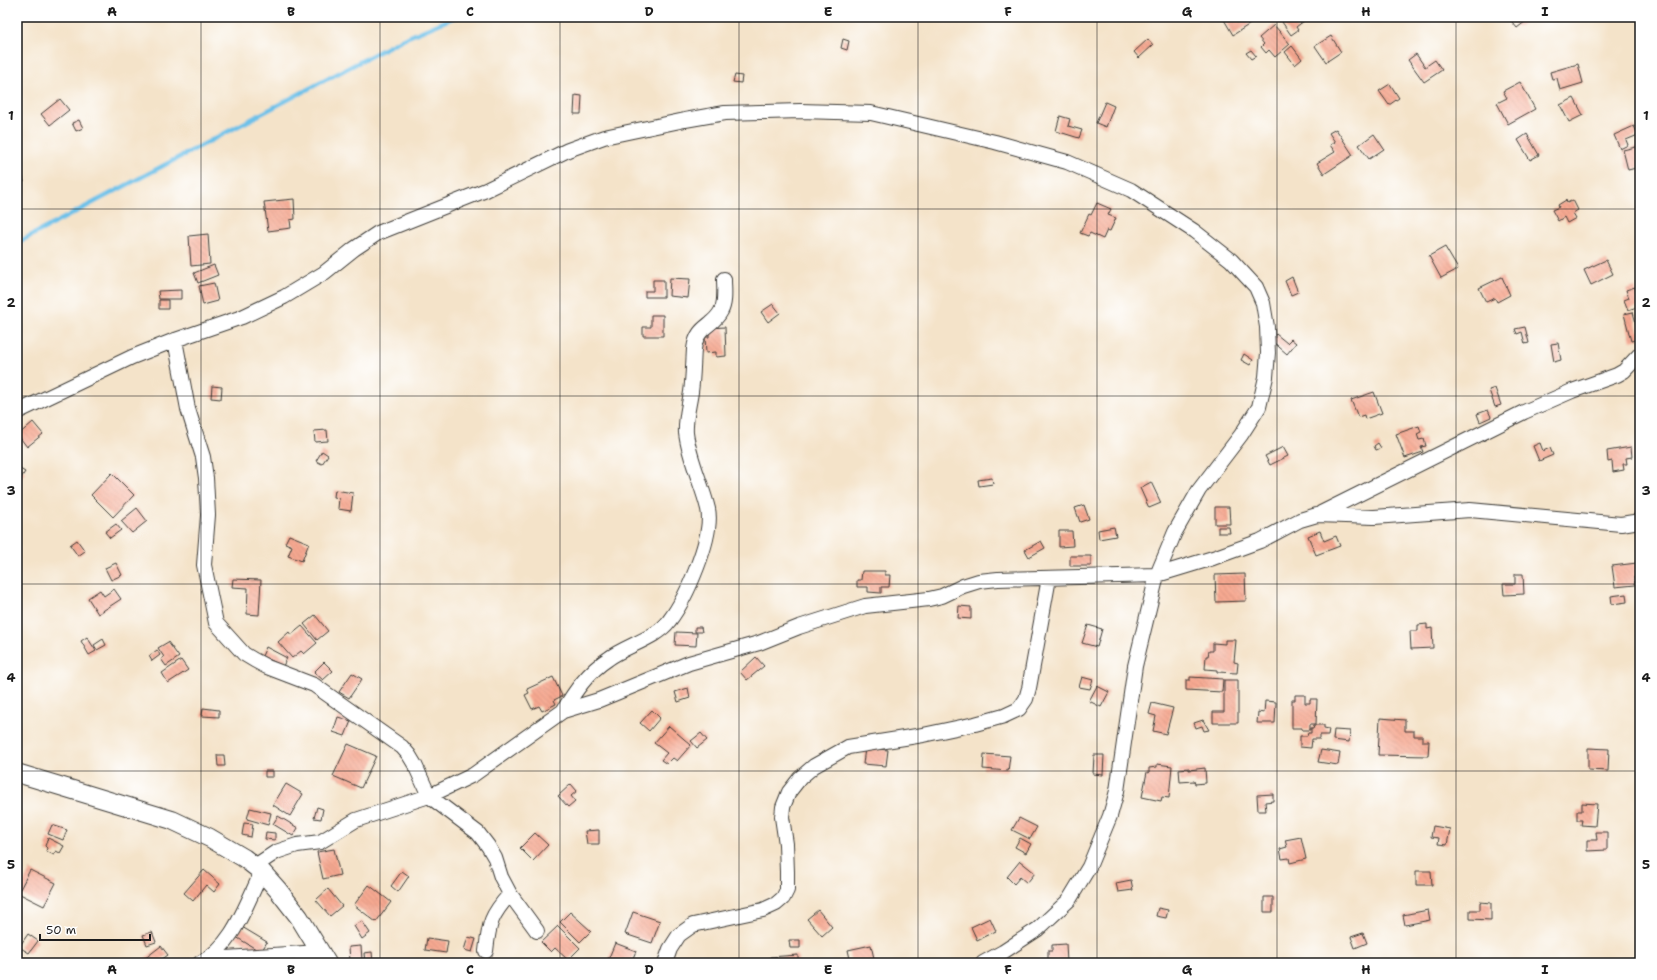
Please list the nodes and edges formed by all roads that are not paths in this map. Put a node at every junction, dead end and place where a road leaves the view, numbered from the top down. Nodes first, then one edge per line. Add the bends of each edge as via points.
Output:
1 (724, 279) dead end
2 (175, 340) junction
3 (1640, 354) edge
4 (17, 412) edge
5 (1317, 515) junction
6 (1640, 521) edge
7 (1157, 575) junction
8 (1050, 578) junction
9 (563, 711) junction
10 (17, 773) edge
11 (429, 796) junction
12 (259, 869) junction
13 (510, 894) junction
14 (537, 931) dead end
15 (486, 950) dead end
16 (323, 957) edge
17 (205, 961) edge
18 (665, 963) edge
19 (983, 963) edge

1 - 9 street via 720,314 700,332 696,341 686,421 686,435 708,511 709,526 704,549 678,608 669,622 659,632 608,658 596,668 577,688
2 - 4 street via 132,357
2 - 7 street via 242,317 284,296 324,273 354,248 378,233 486,190 568,150 604,137 725,113 840,112 871,113 995,142 1067,162 1131,190 1194,230 1231,260 1256,287 1263,303 1268,353 1259,407 1199,490 1175,532
2 - 11 street via 188,409 203,457 208,515 204,565 216,623 244,654 267,667 314,685 402,747 415,765
3 - 5 street via 1617,375 1524,412
5 - 6 street via 1374,517 1470,510 1621,524
5 - 7 street via 1300,520 1260,541
7 - 8 street
7 - 19 street via 1135,666 1117,791 1110,816 1089,867 1069,900 1038,929
8 - 9 street via 979,581 929,599 865,606 759,643 689,663 599,700
8 - 18 street via 1026,699 1019,709 975,724 848,747 814,766 789,792 783,807 787,890 783,898 763,910 693,925 679,935
9 - 11 street via 473,775
10 - 12 street via 172,820 222,844
11 - 12 street via 356,820 320,842 297,845 276,852
11 - 13 street via 478,833 495,858
12 - 16 street via 299,917
12 - 17 street via 230,935
13 - 14 street
13 - 15 street via 498,907 490,923
16 - 17 street

